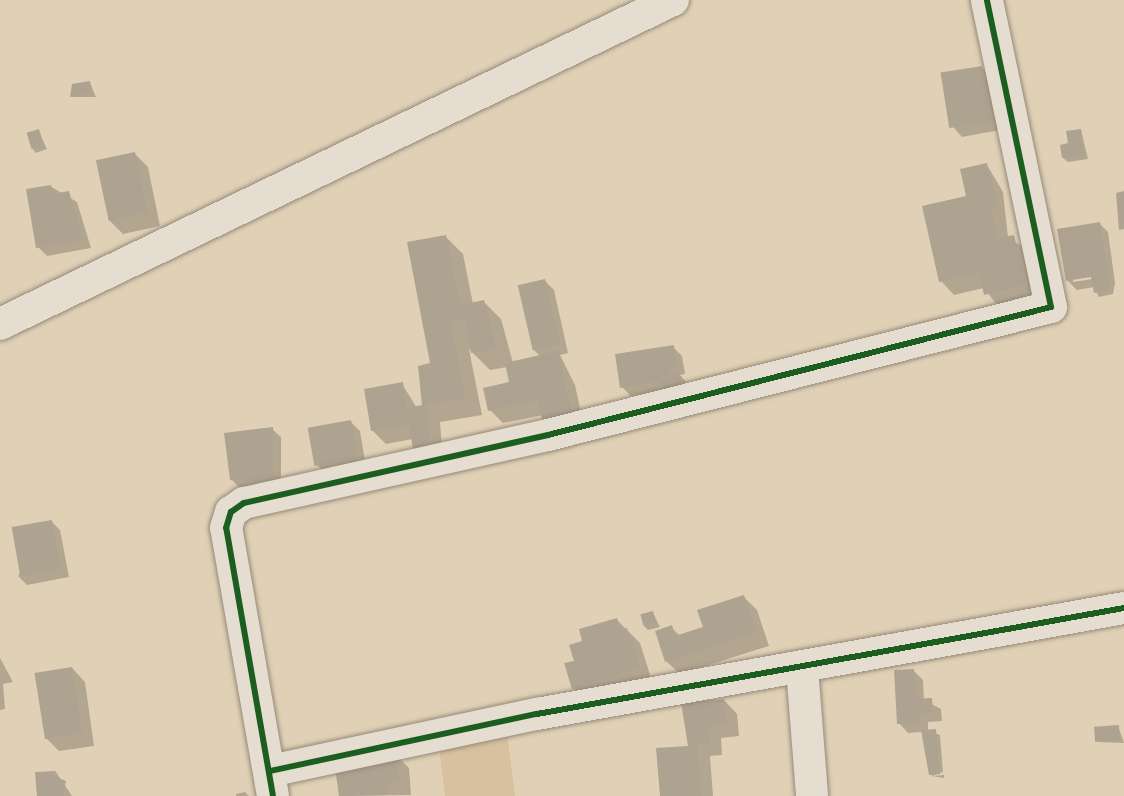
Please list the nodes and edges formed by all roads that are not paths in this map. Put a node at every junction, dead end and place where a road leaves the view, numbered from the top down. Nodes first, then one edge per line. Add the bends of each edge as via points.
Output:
1 (673, 0) edge
2 (987, 0) edge
3 (0, 324) edge
4 (1124, 608) edge
5 (802, 668) junction
6 (272, 783) edge
7 (812, 796) edge

1 - 3 street
2 - 6 street via 1051,307 548,435 244,503 231,512 226,528
4 - 5 street
5 - 6 street via 525,717
5 - 7 street

